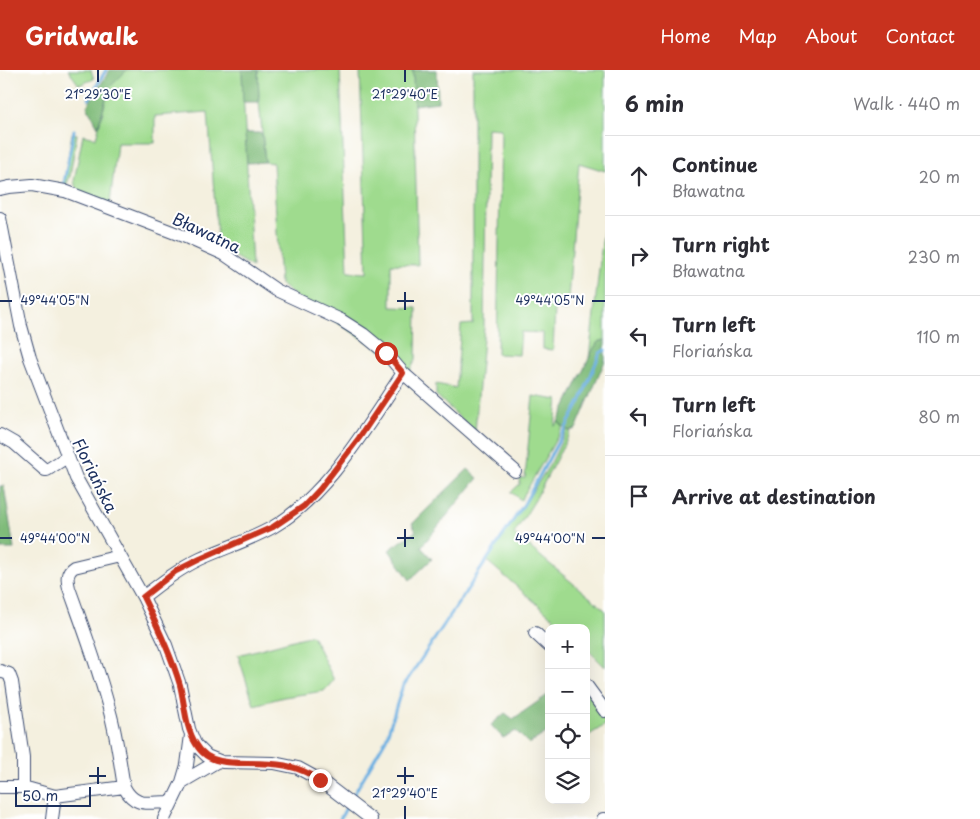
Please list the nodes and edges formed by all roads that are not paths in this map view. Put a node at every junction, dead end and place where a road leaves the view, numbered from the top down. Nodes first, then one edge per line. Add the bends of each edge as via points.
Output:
1 (0, 189) edge
2 (0, 218) edge
3 (403, 373) junction
4 (0, 435) edge
5 (67, 458) junction
6 (515, 471) dead end
7 (120, 556) junction
8 (143, 597) junction
9 (535, 633) dead end
10 (545, 642) edge
11 (0, 671) edge
12 (590, 690) edge
13 (605, 710) edge
14 (191, 735) junction
15 (218, 761) junction
16 (182, 782) junction
17 (0, 786) edge
18 (23, 786) junction
19 (124, 787) junction
20 (55, 796) junction
21 (172, 802) junction
22 (52, 819) edge
23 (164, 819) edge
24 (371, 819) edge

1 - 3 street, Bławatna via 32,185 65,190 224,254 276,290 341,320 363,334
2 - 5 street, Floriańska via 25,341
3 - 6 street, Bławatna
3 - 8 street via 359,438 304,506 273,527 176,571
4 - 5 street via 44,470
5 - 7 street, Floriańska via 83,493
7 - 8 street, Floriańska
7 - 19 street via 74,567 68,577 110,715
8 - 14 street, Floriańska via 170,656
9 - 10 street
11 - 18 street via 9,674 12,682 23,757
12 - 13 street
14 - 15 street, Floriańska via 199,750
14 - 16 street, Floriańska
15 - 16 street
15 - 24 street via 298,768 320,780
16 - 21 street, Floriańska
17 - 18 street
18 - 20 street
19 - 20 street
19 - 21 street via 130,798 140,803
20 - 22 street
21 - 23 street, Floriańska

